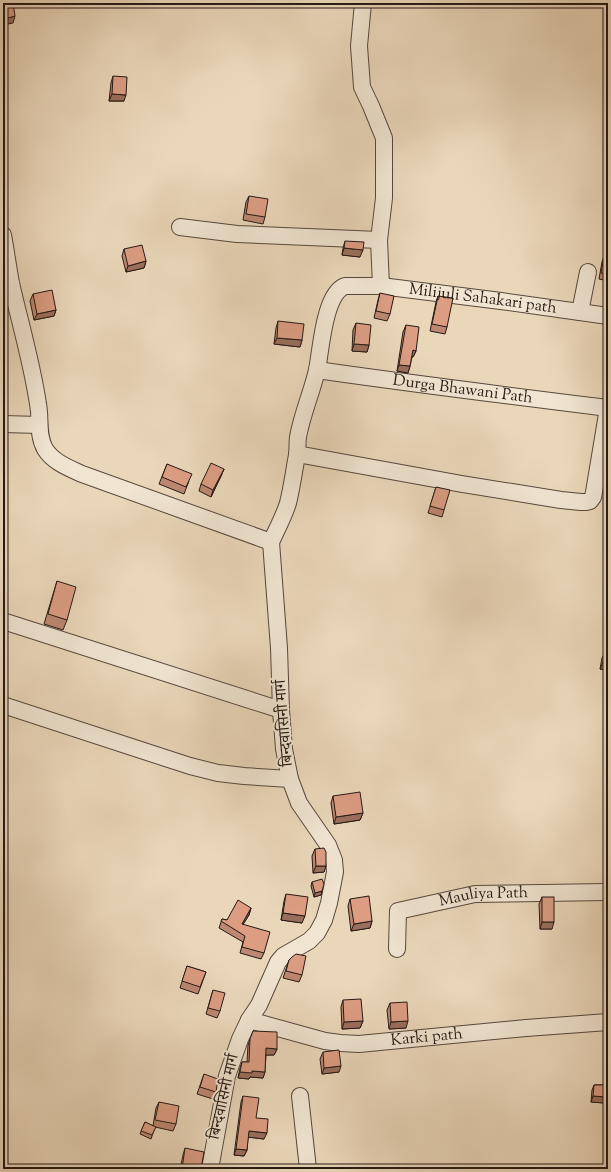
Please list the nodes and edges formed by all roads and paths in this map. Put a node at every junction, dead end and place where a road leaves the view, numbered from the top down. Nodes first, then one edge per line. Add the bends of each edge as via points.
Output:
1 (364, 3) edge
2 (180, 227) dead end
3 (3, 235) edge
4 (379, 240) junction
5 (588, 272) dead end
6 (381, 286) junction
7 (580, 312) junction
8 (608, 316) edge
9 (317, 370) junction
10 (608, 408) edge
11 (3, 424) edge
12 (39, 425) junction
13 (297, 454) junction
14 (271, 542) junction
15 (3, 620) edge
16 (3, 705) edge
17 (280, 710) junction
18 (290, 779) junction
19 (608, 892) edge
20 (397, 949) dead end
21 (249, 1020) junction
22 (608, 1022) edge
23 (300, 1096) dead end
24 (210, 1169) edge
25 (308, 1169) edge

1 - 4 street via 360,46 362,87 384,138 384,198
2 - 4 street via 237,234
3 - 12 street via 11,282 26,342
4 - 6 street
5 - 7 street
6 - 7 street, Milijuli Sahakari path
6 - 9 street, Milijuli Sahakari path via 340,288 332,299 323,331
7 - 8 street, Milijuli Sahakari path
9 - 10 street, Durga Bhawani Path
9 - 13 street, Milijuli Sahakari path via 302,419
10 - 13 street via 593,497 586,502 462,484
11 - 12 street
12 - 14 street via 45,450 66,466
13 - 14 street, Milijuli Sahakari path via 287,505
14 - 17 street, बिन्दवासिनी मार्ग via 279,648
15 - 17 street
16 - 18 street via 190,766 218,773
17 - 18 street, बिन्दवासिनी मार्ग
18 - 21 street, बिन्दवासिनी मार्ग via 299,803 328,845 334,860 335,872 324,920 317,933 278,962 259,1005
19 - 20 street, Mauliya Path via 475,894 398,911
21 - 22 street, Karki path via 325,1041 359,1044
21 - 24 street, बिन्दवासिनी मार्ग via 227,1076
23 - 25 street

